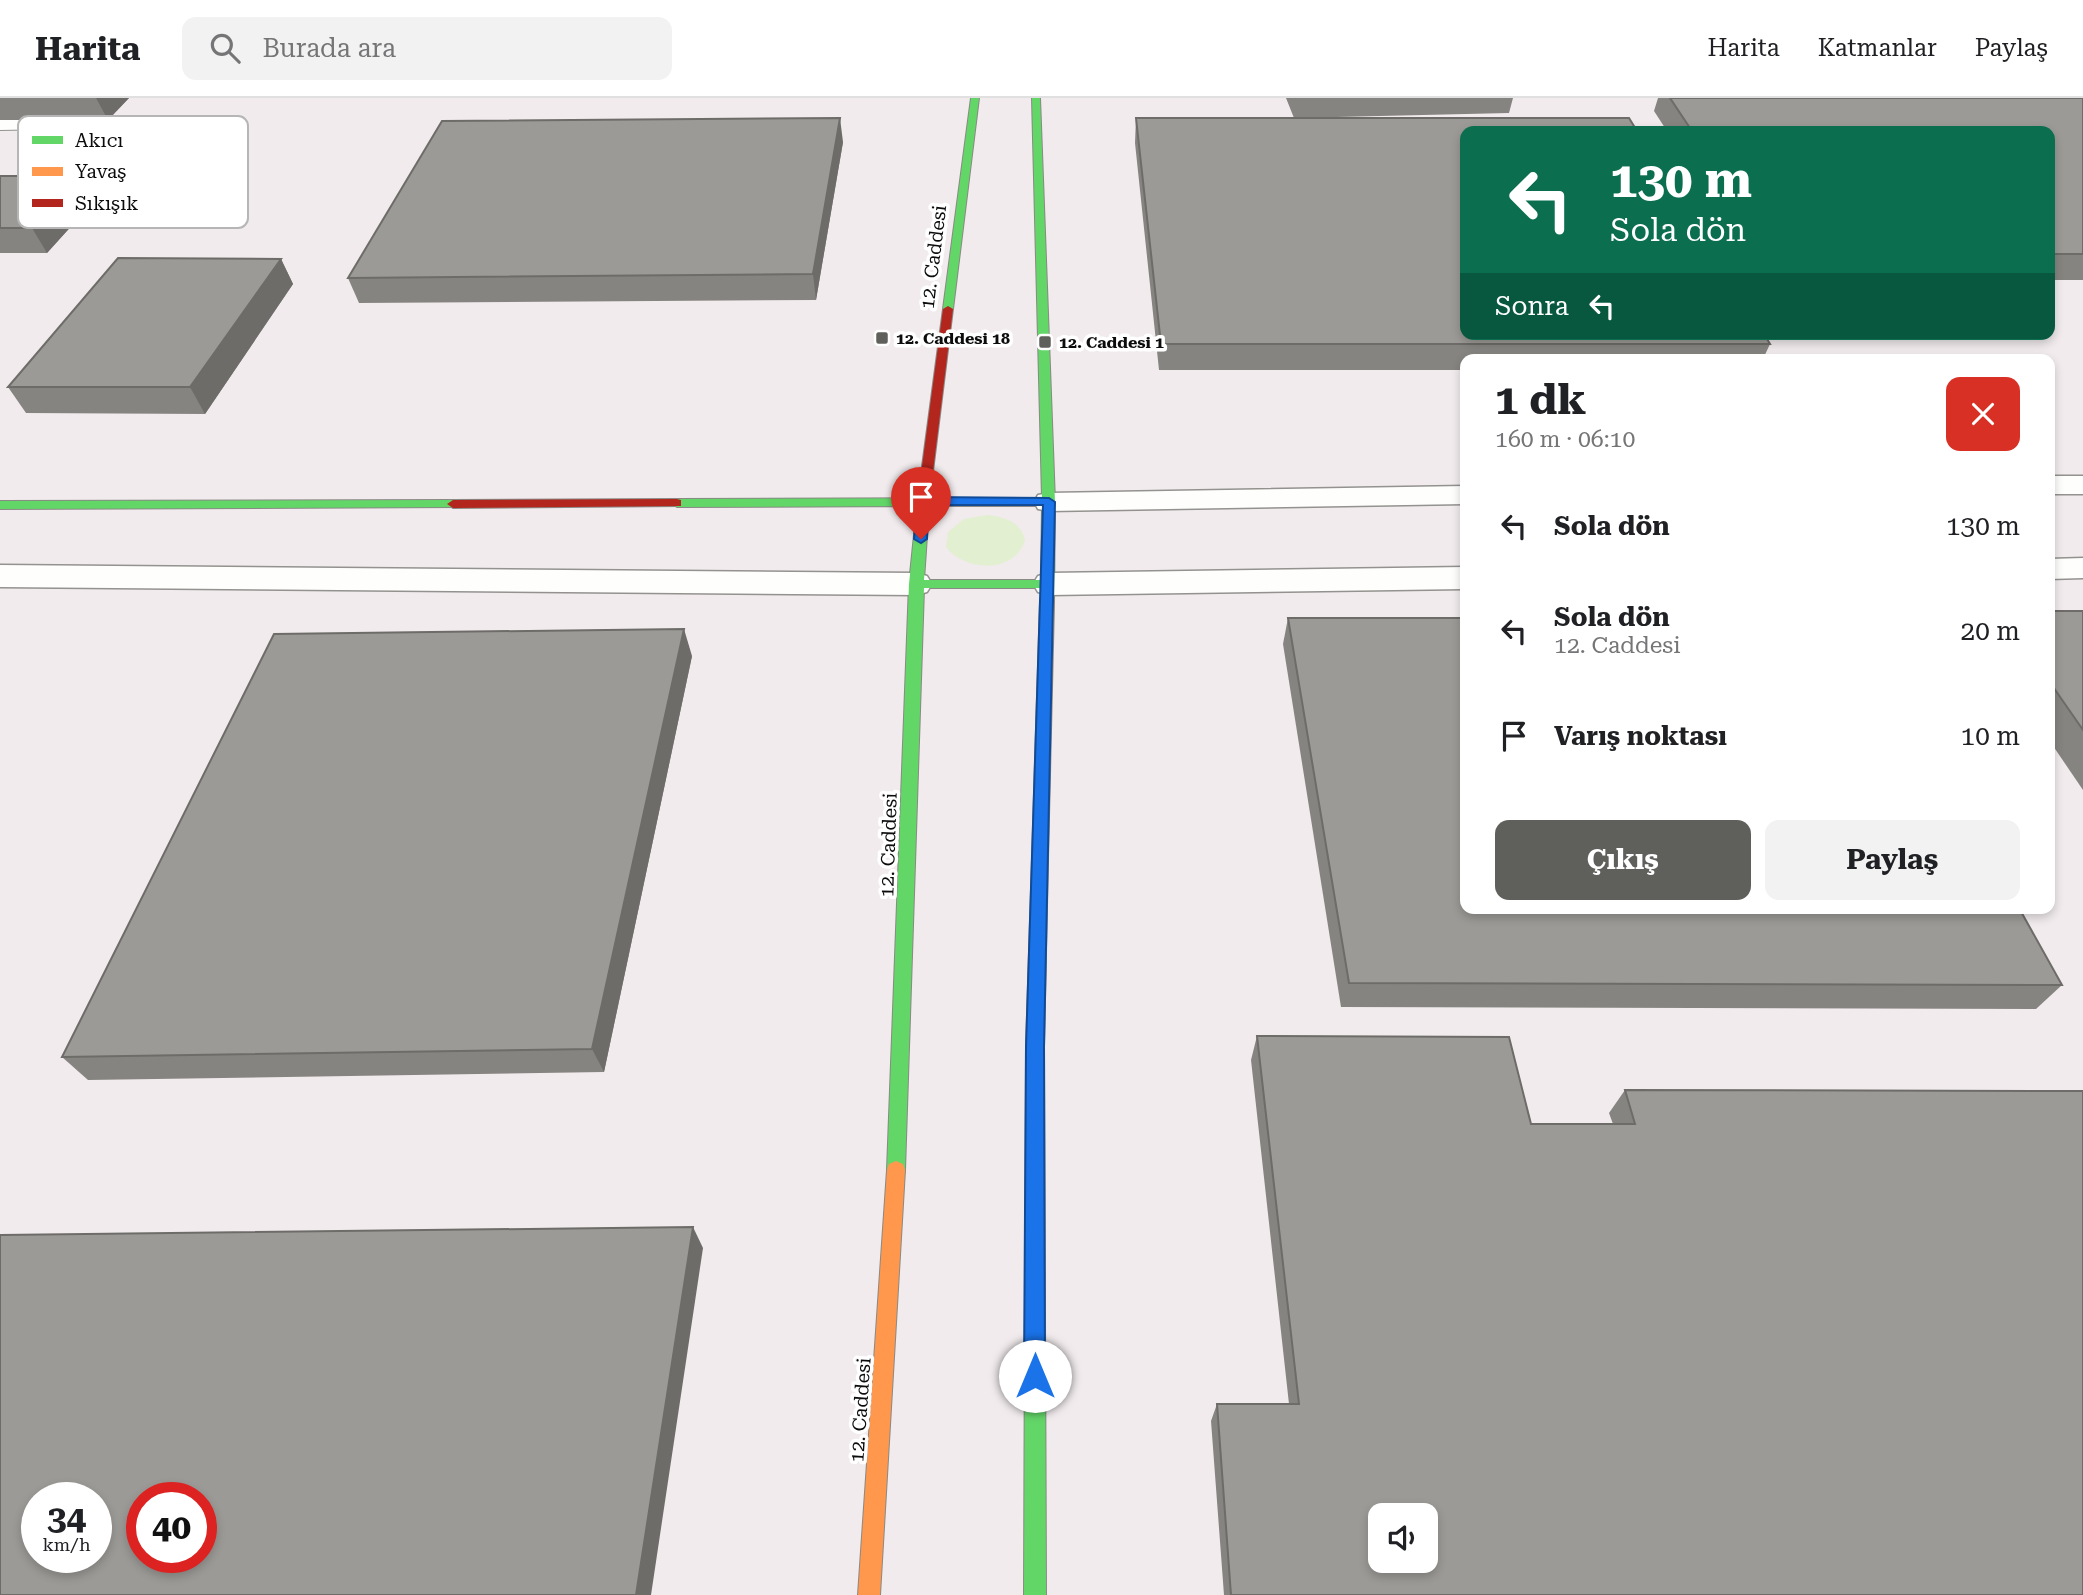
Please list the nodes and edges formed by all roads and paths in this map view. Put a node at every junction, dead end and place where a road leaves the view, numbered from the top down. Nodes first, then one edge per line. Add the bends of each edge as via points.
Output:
1 (975, 98) edge
2 (1036, 98) edge
3 (0, 125) edge
4 (18, 125) edge
5 (2055, 485) edge
6 (2083, 485) edge
7 (1460, 495) edge
8 (923, 501) junction
9 (1049, 502) junction
10 (0, 505) edge
11 (2083, 568) edge
12 (2055, 569) edge
13 (0, 576) edge
14 (1460, 578) edge
15 (916, 584) junction
16 (1049, 584) junction
17 (869, 1595) edge
18 (1035, 1595) edge

1 - 8 street, 12. Caddesi
2 - 9 street
3 - 4 lane
5 - 6 street
7 - 9 street
8 - 9 street
8 - 10 street
8 - 15 street, 12. Caddesi
9 - 16 street
11 - 12 street
13 - 15 street
14 - 16 street
15 - 16 street
15 - 17 street, 12. Caddesi via 904,1045
16 - 18 street via 1035,1047

